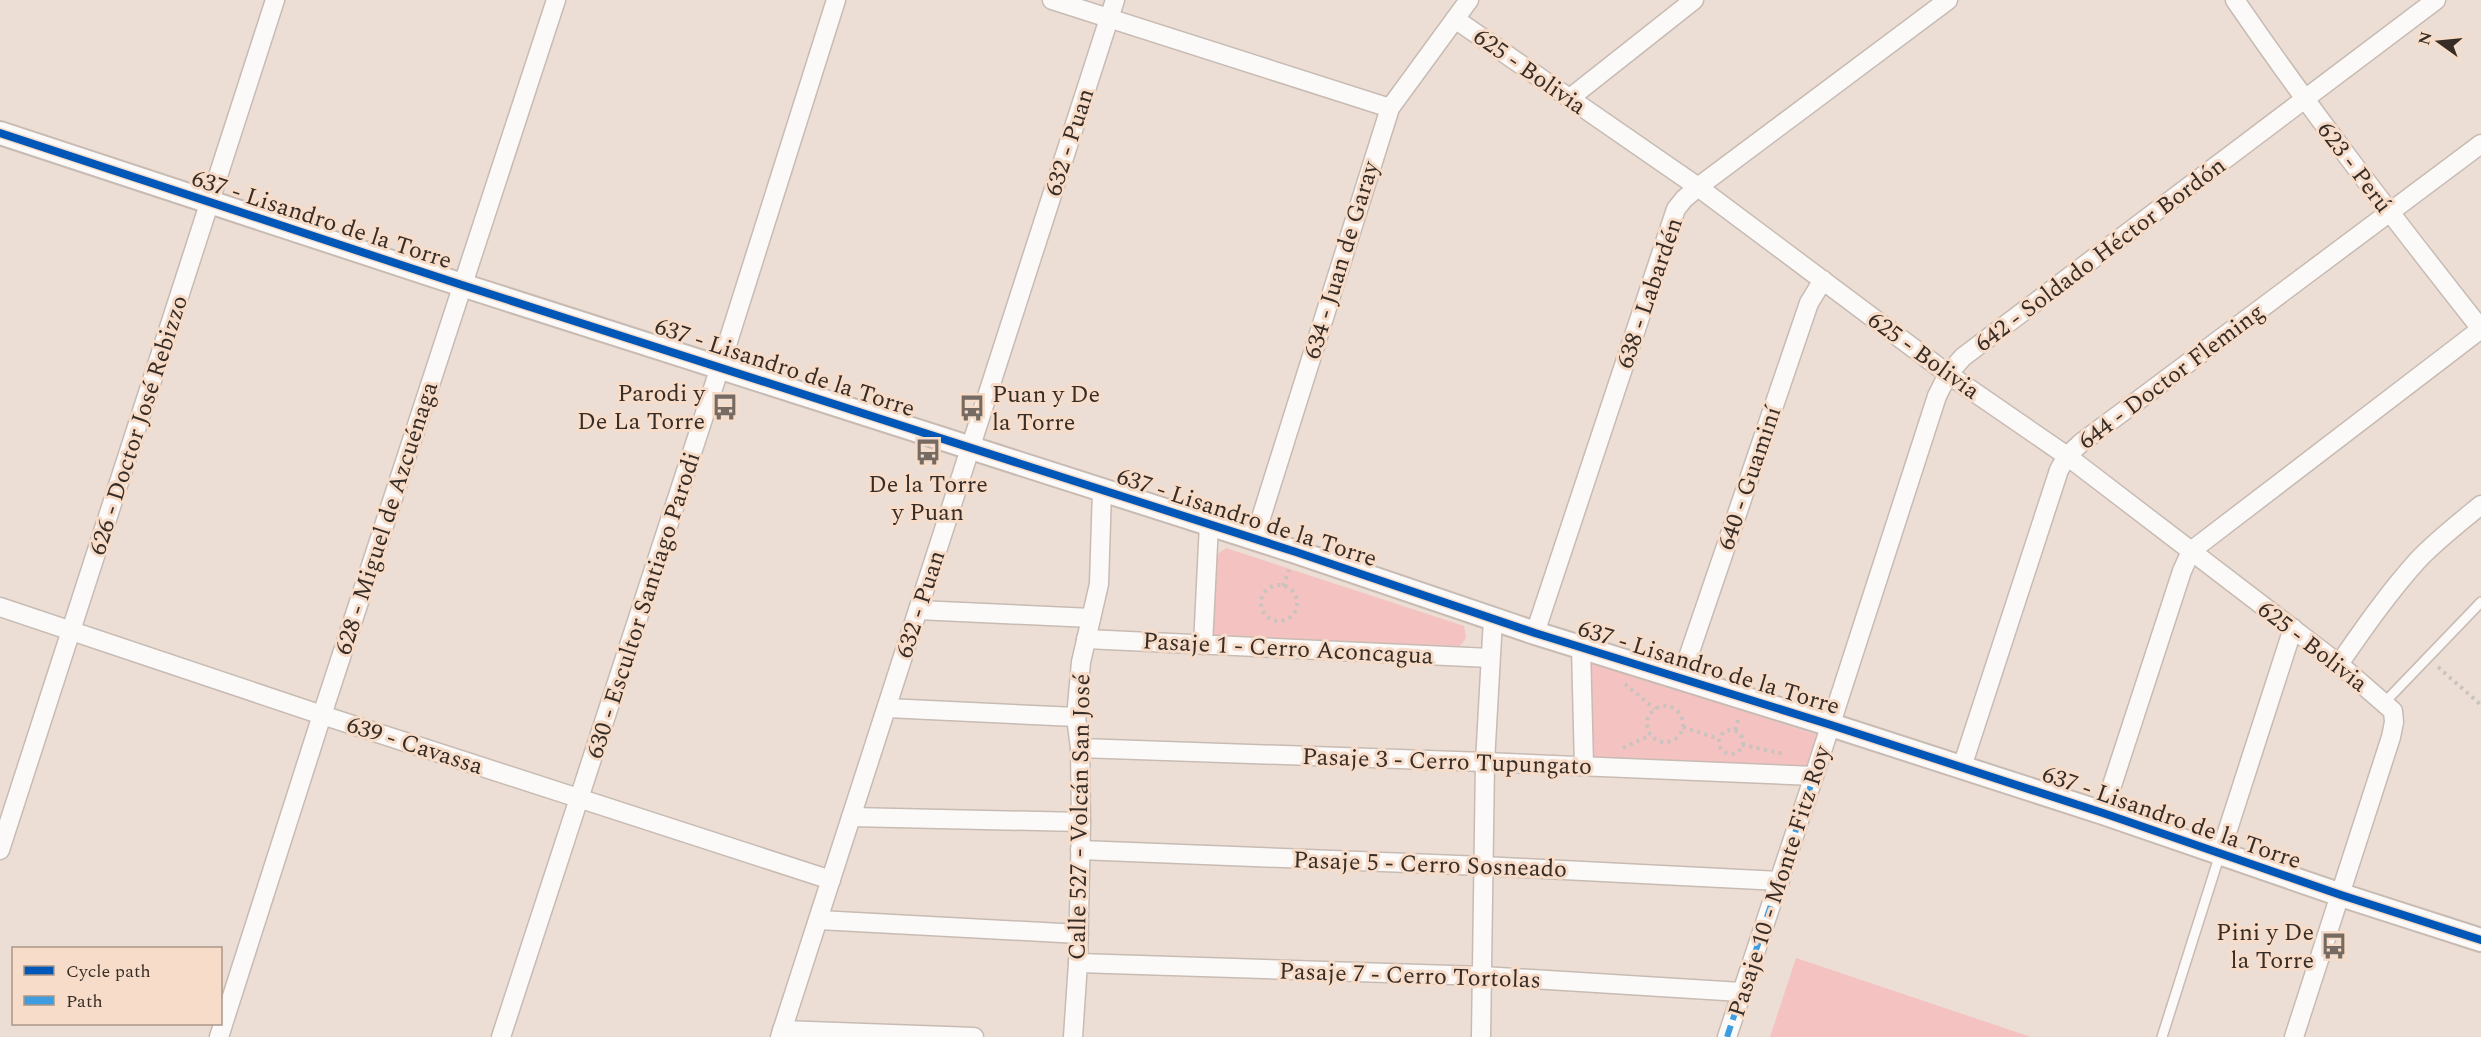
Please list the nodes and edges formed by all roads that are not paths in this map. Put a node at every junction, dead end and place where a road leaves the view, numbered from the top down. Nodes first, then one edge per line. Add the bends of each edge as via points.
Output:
1 (275, 0) edge
2 (556, 0) edge
3 (836, 0) edge
4 (1052, 0) edge
5 (1115, 0) edge
6 (1469, 0) edge
7 (1694, 0) edge
8 (1948, 0) edge
9 (2235, 0) edge
10 (2436, 0) edge
11 (1109, 19) junction
12 (1455, 19) junction
13 (1570, 98) junction
14 (2304, 100) junction
15 (1390, 108) junction
16 (0, 134) edge
17 (2481, 144) edge
18 (1698, 187) junction
19 (210, 203) junction
20 (2388, 212) junction
21 (1823, 280) junction
22 (462, 285) junction
23 (2481, 329) edge
24 (720, 367) junction
25 (1948, 374) junction
26 (970, 448) junction
27 (2067, 456) junction
28 (1102, 491) junction
29 (2481, 505) edge
30 (1209, 524) junction
31 (1254, 540) junction
32 (2191, 551) junction
33 (2481, 602) edge
34 (0, 607) edge
35 (918, 610) junction
36 (1091, 618) junction
37 (1493, 619) junction
38 (2293, 628) junction
39 (71, 630) junction
40 (1535, 633) junction
41 (1086, 639) junction
42 (1203, 645) junction
43 (1581, 647) junction
44 (1490, 658) junction
45 (2338, 664) junction
46 (1681, 678) junction
47 (2384, 703) junction
48 (887, 708) junction
49 (322, 715) junction
50 (1076, 717) junction
51 (1831, 724) junction
52 (1080, 748) junction
53 (1485, 762) junction
54 (1584, 766) junction
55 (1962, 767) junction
56 (1814, 776) junction
57 (580, 798) junction
58 (2103, 813) junction
59 (851, 817) junction
60 (1081, 822) junction
61 (0, 850) edge
62 (1080, 850) junction
63 (2220, 854) junction
64 (1482, 866) junction
65 (831, 880) junction
66 (1780, 881) junction
67 (2341, 895) junction
68 (819, 920) junction
69 (1079, 934) junction
70 (2481, 940) edge
71 (1078, 963) junction
72 (1483, 976) junction
73 (1741, 992) junction
74 (781, 1033) edge
75 (219, 1037) edge
76 (501, 1037) edge
77 (974, 1037) edge
78 (1073, 1037) edge
79 (1481, 1037) edge
80 (1727, 1037) edge
81 (2162, 1037) edge
82 (2294, 1037) edge

1 - 19 street, 626 - Doctor José Rebizzo
2 - 22 street, 628 - Miguel de Azcuénaga
3 - 24 street, 630 - Escultor Santiago Parodi
4 - 11 street
5 - 11 street, 632 - Puan
6 - 12 street, 634 - Juan de Garay
7 - 13 street
8 - 18 street, 638 - Labardén
9 - 14 street, 623 - Perú
10 - 14 street, 642 - Soldado Héctor Bordón
11 - 15 street
11 - 26 street, 632 - Puan
12 - 13 street, 625 - Bolivia
12 - 15 street, 634 - Juan de Garay
13 - 18 street, 625 - Bolivia
14 - 20 street, 623 - Perú
14 - 25 street, 642 - Soldado Héctor Bordón via 1963,357
15 - 31 street, 634 - Juan de Garay
16 - 19 street, 637 - Lisandro de la Torre
17 - 20 street, 644 - Doctor Fleming
18 - 21 street, 625 - Bolivia
18 - 40 street, 638 - Labardén via 1676,209
19 - 22 street, 637 - Lisandro de la Torre
19 - 39 street, 626 - Doctor José Rebizzo
20 - 23 street, 623 - Perú
20 - 27 street, 644 - Doctor Fleming
21 - 25 street, 625 - Bolivia
21 - 46 street, 640 - Guaminí via 1809,303
22 - 24 street, 637 - Lisandro de la Torre
22 - 49 street, 628 - Miguel de Azcuénaga
23 - 32 street
24 - 26 street, 637 - Lisandro de la Torre
24 - 57 street, 630 - Escultor Santiago Parodi
25 - 27 street, 625 - Bolivia
25 - 51 street, 642 - Soldado Héctor Bordón via 1936,396
26 - 28 street, 637 - Lisandro de la Torre
26 - 35 street, 632 - Puan
27 - 32 street, 625 - Bolivia
27 - 55 street, 644 - Doctor Fleming via 2059,470
28 - 30 street, 637 - Lisandro de la Torre
28 - 36 street, Calle 527 - Volcán San José via 1099,584
29 - 45 street via 2419,560
30 - 31 street, 637 - Lisandro de la Torre
30 - 42 street
31 - 37 street, 637 - Lisandro de la Torre
32 - 38 street, 625 - Bolivia
32 - 58 street
33 - 47 lane
34 - 39 street, 639 - Cavassa
35 - 36 street
35 - 48 street, 632 - Puan
36 - 41 street, Calle 527 - Volcán San José
37 - 40 street, 637 - Lisandro de la Torre
37 - 44 street
38 - 45 street, 625 - Bolivia
38 - 63 street
39 - 49 street, 639 - Cavassa
39 - 61 street, 626 - Doctor José Rebizzo
40 - 43 street, 637 - Lisandro de la Torre
41 - 42 street, Pasaje 1 - Cerro Aconcagua
41 - 50 street, Calle 527 - Volcán San José
42 - 44 street, Pasaje 1 - Cerro Aconcagua
43 - 46 street, 637 - Lisandro de la Torre
43 - 54 street
44 - 53 street
45 - 47 street, 625 - Bolivia
46 - 51 street, 637 - Lisandro de la Torre
47 - 67 street via 2393,711 2391,737
48 - 50 street
48 - 59 street, 632 - Puan
49 - 57 street, 639 - Cavassa
49 - 75 street, 628 - Miguel de Azcuénaga
50 - 52 street, Calle 527 - Volcán San José
51 - 55 street, 637 - Lisandro de la Torre
51 - 56 street, Pasaje 10 - Monte Fitz Roy
52 - 53 street, Pasaje 3 - Cerro Tupungato
52 - 60 street, Calle 527 - Volcán San José
53 - 54 street, Pasaje 3 - Cerro Tupungato
53 - 64 street
54 - 56 street, Pasaje 3 - Cerro Tupungato
55 - 58 street, 637 - Lisandro de la Torre
56 - 66 street, Pasaje 10 - Monte Fitz Roy
57 - 65 street, 639 - Cavassa
57 - 76 street, 630 - Escultor Santiago Parodi
58 - 63 street, 637 - Lisandro de la Torre
59 - 60 street
59 - 65 street, 632 - Puan
60 - 62 street, Calle 527 - Volcán San José
62 - 64 street, Pasaje 5 - Cerro Sosneado
62 - 69 street, Calle 527 - Volcán San José
63 - 67 street, 637 - Lisandro de la Torre
63 - 81 lane
64 - 66 street, Pasaje 5 - Cerro Sosneado
64 - 72 street
65 - 68 street, 632 - Puan
66 - 73 street, Pasaje 10 - Monte Fitz Roy
67 - 70 street, 637 - Lisandro de la Torre
67 - 82 street
68 - 69 street
68 - 74 street, 632 - Puan
69 - 71 street, Calle 527 - Volcán San José
71 - 72 street, Pasaje 7 - Cerro Tortolas
71 - 78 street, Calle 527 - Volcán San José
72 - 73 street, Pasaje 7 - Cerro Tortolas
72 - 79 street
73 - 80 street, Pasaje 10 - Monte Fitz Roy
74 - 77 street

